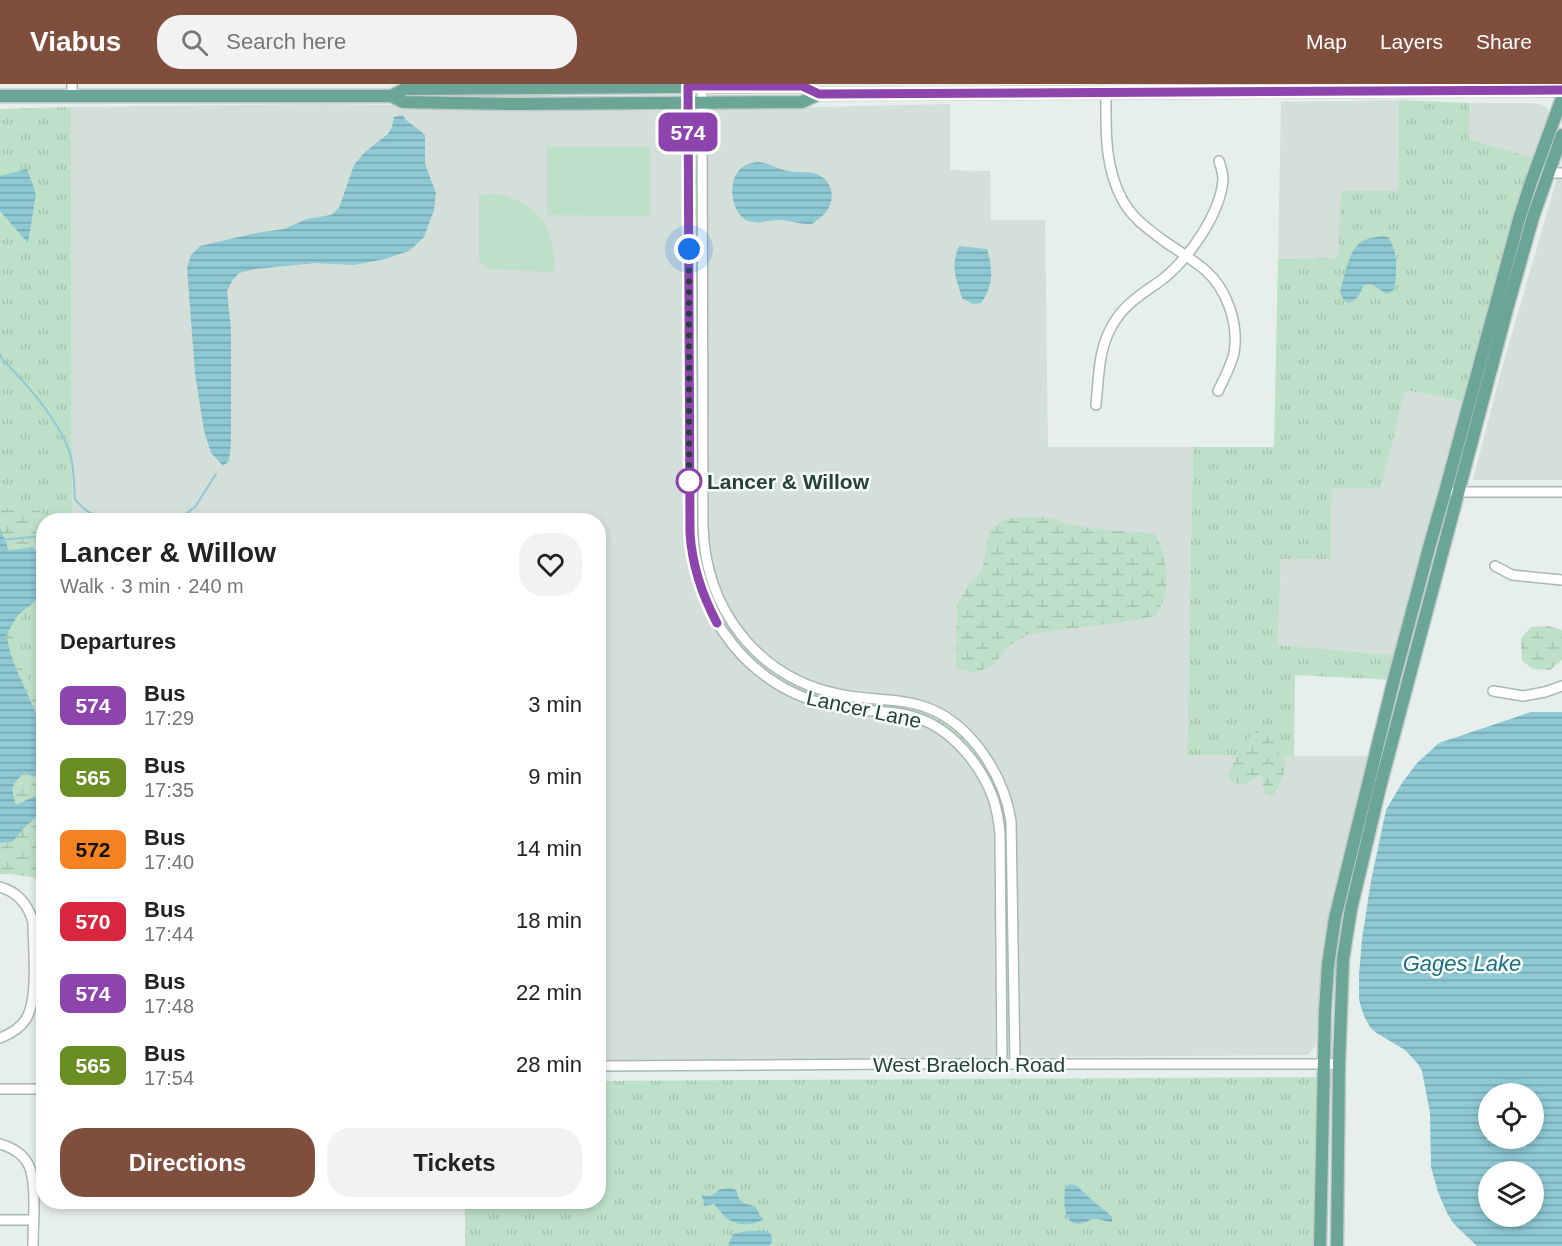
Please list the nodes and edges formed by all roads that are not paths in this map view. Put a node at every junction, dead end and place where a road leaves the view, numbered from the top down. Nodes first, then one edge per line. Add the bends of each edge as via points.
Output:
1 (688, 85) edge
2 (702, 85) edge
3 (1296, 86) edge
4 (1023, 88) edge
5 (72, 90) edge
6 (1562, 90) edge
7 (1106, 92) junction
8 (819, 94) junction
9 (0, 96) edge
10 (392, 96) junction
11 (1562, 98) edge
12 (688, 103) junction
13 (702, 103) junction
14 (1562, 135) edge
15 (1219, 161) dead end
16 (1548, 173) junction
17 (1562, 173) edge
18 (1185, 256) junction
19 (1218, 391) dead end
20 (1096, 405) dead end
21 (1445, 492) junction
22 (1459, 492) junction
23 (1562, 492) edge
24 (1495, 566) dead end
25 (1562, 580) edge
26 (1562, 686) edge
27 (1493, 691) dead end
28 (0, 886) edge
29 (0, 1038) edge
30 (1002, 1064) junction
31 (1015, 1064) junction
32 (1324, 1064) junction
33 (1339, 1064) junction
34 (606, 1066) edge
35 (0, 1089) edge
36 (36, 1089) edge
37 (0, 1143) edge
38 (0, 1220) edge
39 (34, 1220) junction
40 (33, 1246) edge
41 (1320, 1246) edge
42 (1337, 1246) edge

1 - 2 main road
1 - 10 main road via 405,89
1 - 12 street, Lancer Lane
2 - 8 main road via 802,86
2 - 13 street, Lancer Lane
3 - 6 main road
3 - 7 main road
4 - 7 main road
4 - 8 main road
5 - 9 main road
5 - 10 main road
7 - 18 street via 1108,161 1123,201 1147,228
8 - 13 main road via 802,102
10 - 12 main road via 403,102
11 - 21 main road via 1519,219
12 - 13 main road
12 - 30 street, Lancer Lane via 690,533 700,586 725,636 746,660 773,681 831,706 905,714 929,722 966,753 984,778 994,800 1000,834
13 - 31 street, Lancer Lane via 703,526 712,581 737,630 778,670 825,691 929,708 969,737 990,763 1008,802 1011,821
14 - 16 main road
15 - 18 street via 1222,181 1213,213
16 - 17 street
16 - 22 main road
18 - 19 street via 1213,278 1232,315 1234,353
18 - 20 street via 1131,302 1114,322 1102,350
21 - 22 street
21 - 32 main road via 1335,918 1324,1011
22 - 23 street
22 - 33 main road via 1351,909 1343,959
24 - 25 street via 1512,574
26 - 27 street via 1523,696
28 - 29 street via 17,895 30,912 34,981 32,1006 26,1019
30 - 31 street, West Braeloch Road
30 - 34 street, West Braeloch Road
31 - 32 street, West Braeloch Road
32 - 33 street, West Braeloch Road
32 - 41 main road
33 - 42 main road
35 - 36 street
37 - 39 street via 23,1151 31,1168
38 - 39 street
39 - 40 street

